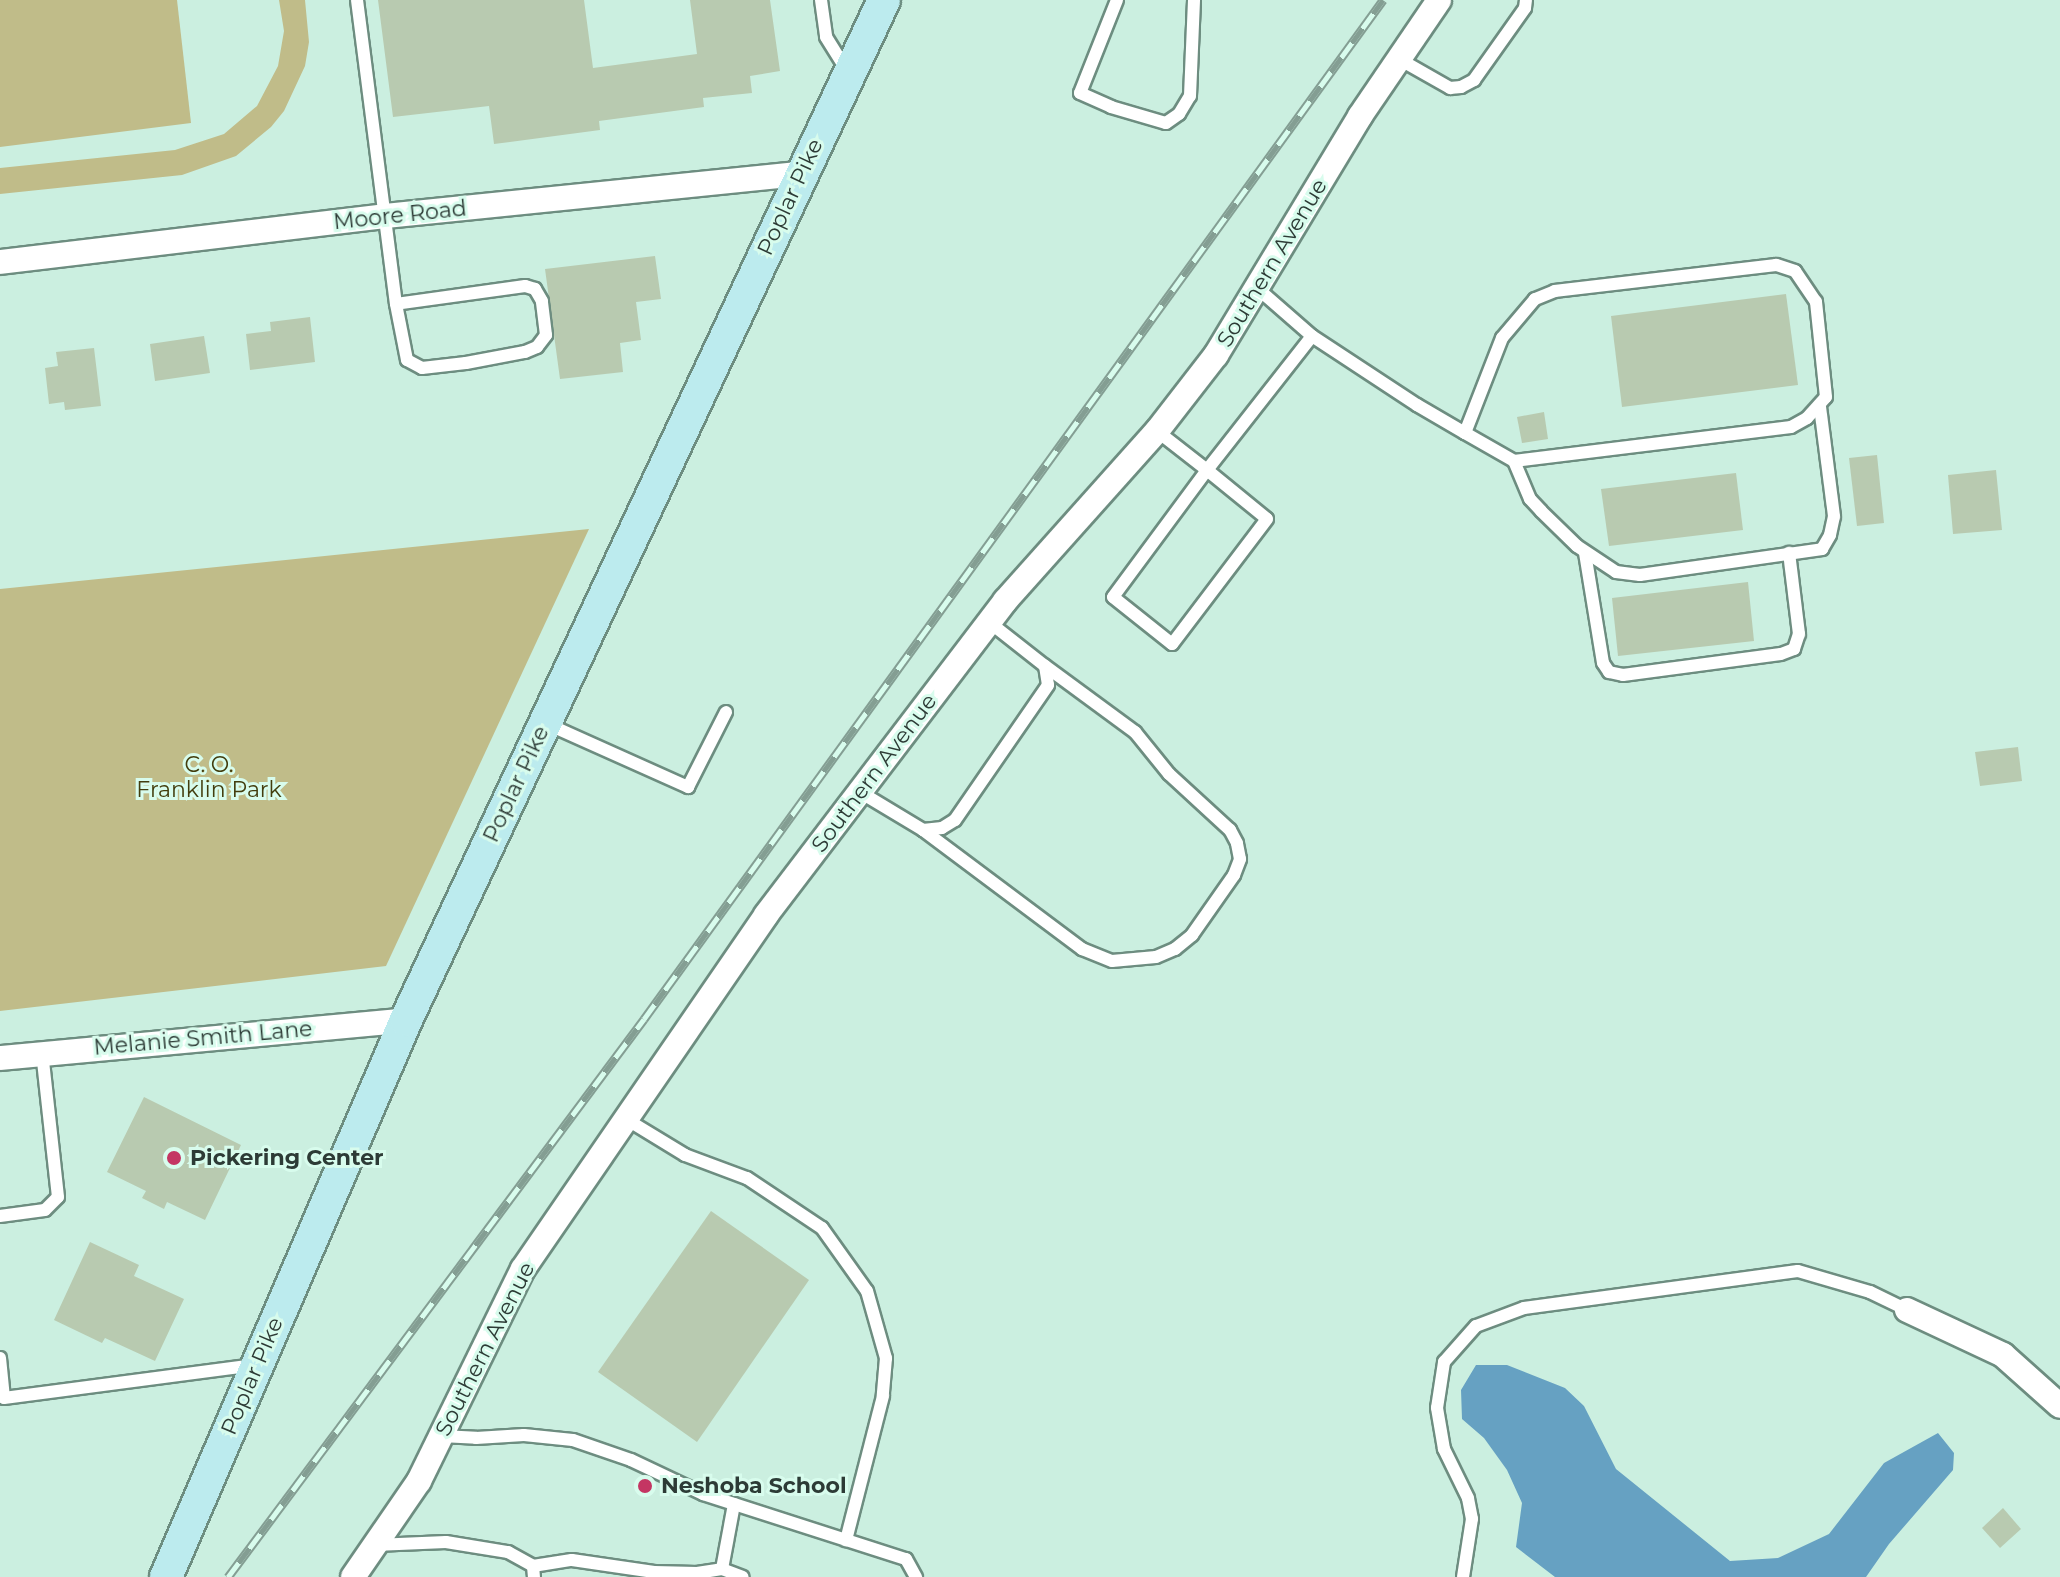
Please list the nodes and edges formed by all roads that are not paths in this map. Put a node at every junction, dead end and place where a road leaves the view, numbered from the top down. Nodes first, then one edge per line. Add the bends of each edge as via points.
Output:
1 (357, 0) edge
2 (821, 0) edge
3 (884, 0) edge
4 (1117, 0) edge
5 (1194, 0) edge
6 (1439, 0) edge
7 (1526, 0) edge
8 (1399, 59) junction
9 (849, 72) junction
10 (801, 174) junction
11 (385, 216) junction
12 (0, 262) edge
13 (1257, 288) junction
14 (396, 304) junction
15 (1312, 336) junction
16 (1820, 406) junction
17 (1157, 431) junction
18 (1465, 433) junction
19 (1514, 461) junction
20 (1207, 470) junction
21 (1585, 553) junction
22 (1789, 553) junction
23 (989, 622) junction
24 (1045, 666) junction
25 (726, 712) dead end
26 (545, 723) junction
27 (860, 792) junction
28 (923, 830) junction
29 (406, 1020) junction
30 (42, 1053) junction
31 (0, 1058) edge
32 (626, 1119) junction
33 (0, 1216) edge
34 (1907, 1310) joint
35 (0, 1358) edge
36 (257, 1365) junction
37 (2060, 1406) edge
38 (441, 1436) junction
39 (734, 1504) junction
40 (846, 1540) junction
41 (375, 1545) junction
42 (722, 1569) junction
43 (533, 1572) edge
44 (166, 1577) edge
45 (353, 1577) edge
46 (743, 1577) edge
47 (916, 1577) edge
48 (1463, 1577) edge

1 - 11 lane
2 - 9 lane via 826,37
3 - 9 main road, Poplar Pike
4 - 5 lane via 1080,93 1166,123 1190,96
6 - 8 street, Southern Avenue
7 - 8 lane via 1474,80 1461,87 1450,88
8 - 13 street, Southern Avenue
9 - 10 main road, Poplar Pike
10 - 11 street, Moore Road
10 - 26 main road, Poplar Pike
11 - 12 street, Moore Road
11 - 14 lane
13 - 15 lane
13 - 17 street, Southern Avenue via 1216,355
14 - 14 lane via 407,360 422,368 525,352 546,335 542,301 535,289 525,286
15 - 18 lane
15 - 20 lane
16 - 18 lane via 1826,397 1816,302 1795,271 1776,265 1574,289 1535,299 1502,338
16 - 19 lane via 1791,427
16 - 22 lane via 1834,516 1830,535 1822,549
17 - 20 lane
17 - 23 street, Southern Avenue
18 - 19 lane
19 - 21 lane via 1530,499
20 - 20 lane via 1267,519 1172,644 1113,597
21 - 22 lane via 1616,572 1640,575
21 - 22 lane via 1603,663 1609,672 1623,675 1794,649 1799,634
23 - 24 lane
23 - 27 street, Southern Avenue
24 - 28 lane via 1048,685 955,820
24 - 28 lane via 1135,732 1169,774 1230,830 1240,859 1192,935 1156,957 1112,961 1082,949
25 - 26 lane via 688,787
26 - 29 main road, Poplar Pike
27 - 28 lane
27 - 32 street, Southern Avenue via 766,915
29 - 30 street, Melanie Smith Lane
29 - 36 main road, Poplar Pike
30 - 31 street, Melanie Smith Lane
30 - 33 lane via 58,1197 45,1210
32 - 38 street, Southern Avenue via 523,1269
32 - 40 lane via 685,1155 747,1178 822,1228 867,1291 886,1358 883,1396
34 - 37 street via 2003,1355
34 - 48 lane via 1870,1292 1798,1271 1524,1308 1476,1326 1444,1362 1438,1395 1444,1449 1468,1498 1472,1519
35 - 36 lane via 4,1398
36 - 44 main road, Poplar Pike
38 - 39 lane via 573,1440
38 - 41 street, Southern Avenue via 419,1481
39 - 40 lane
39 - 42 lane
40 - 47 lane via 906,1559
41 - 43 lane via 446,1542 508,1552
41 - 45 street, Southern Avenue
42 - 43 lane via 654,1572 572,1560
42 - 46 lane

